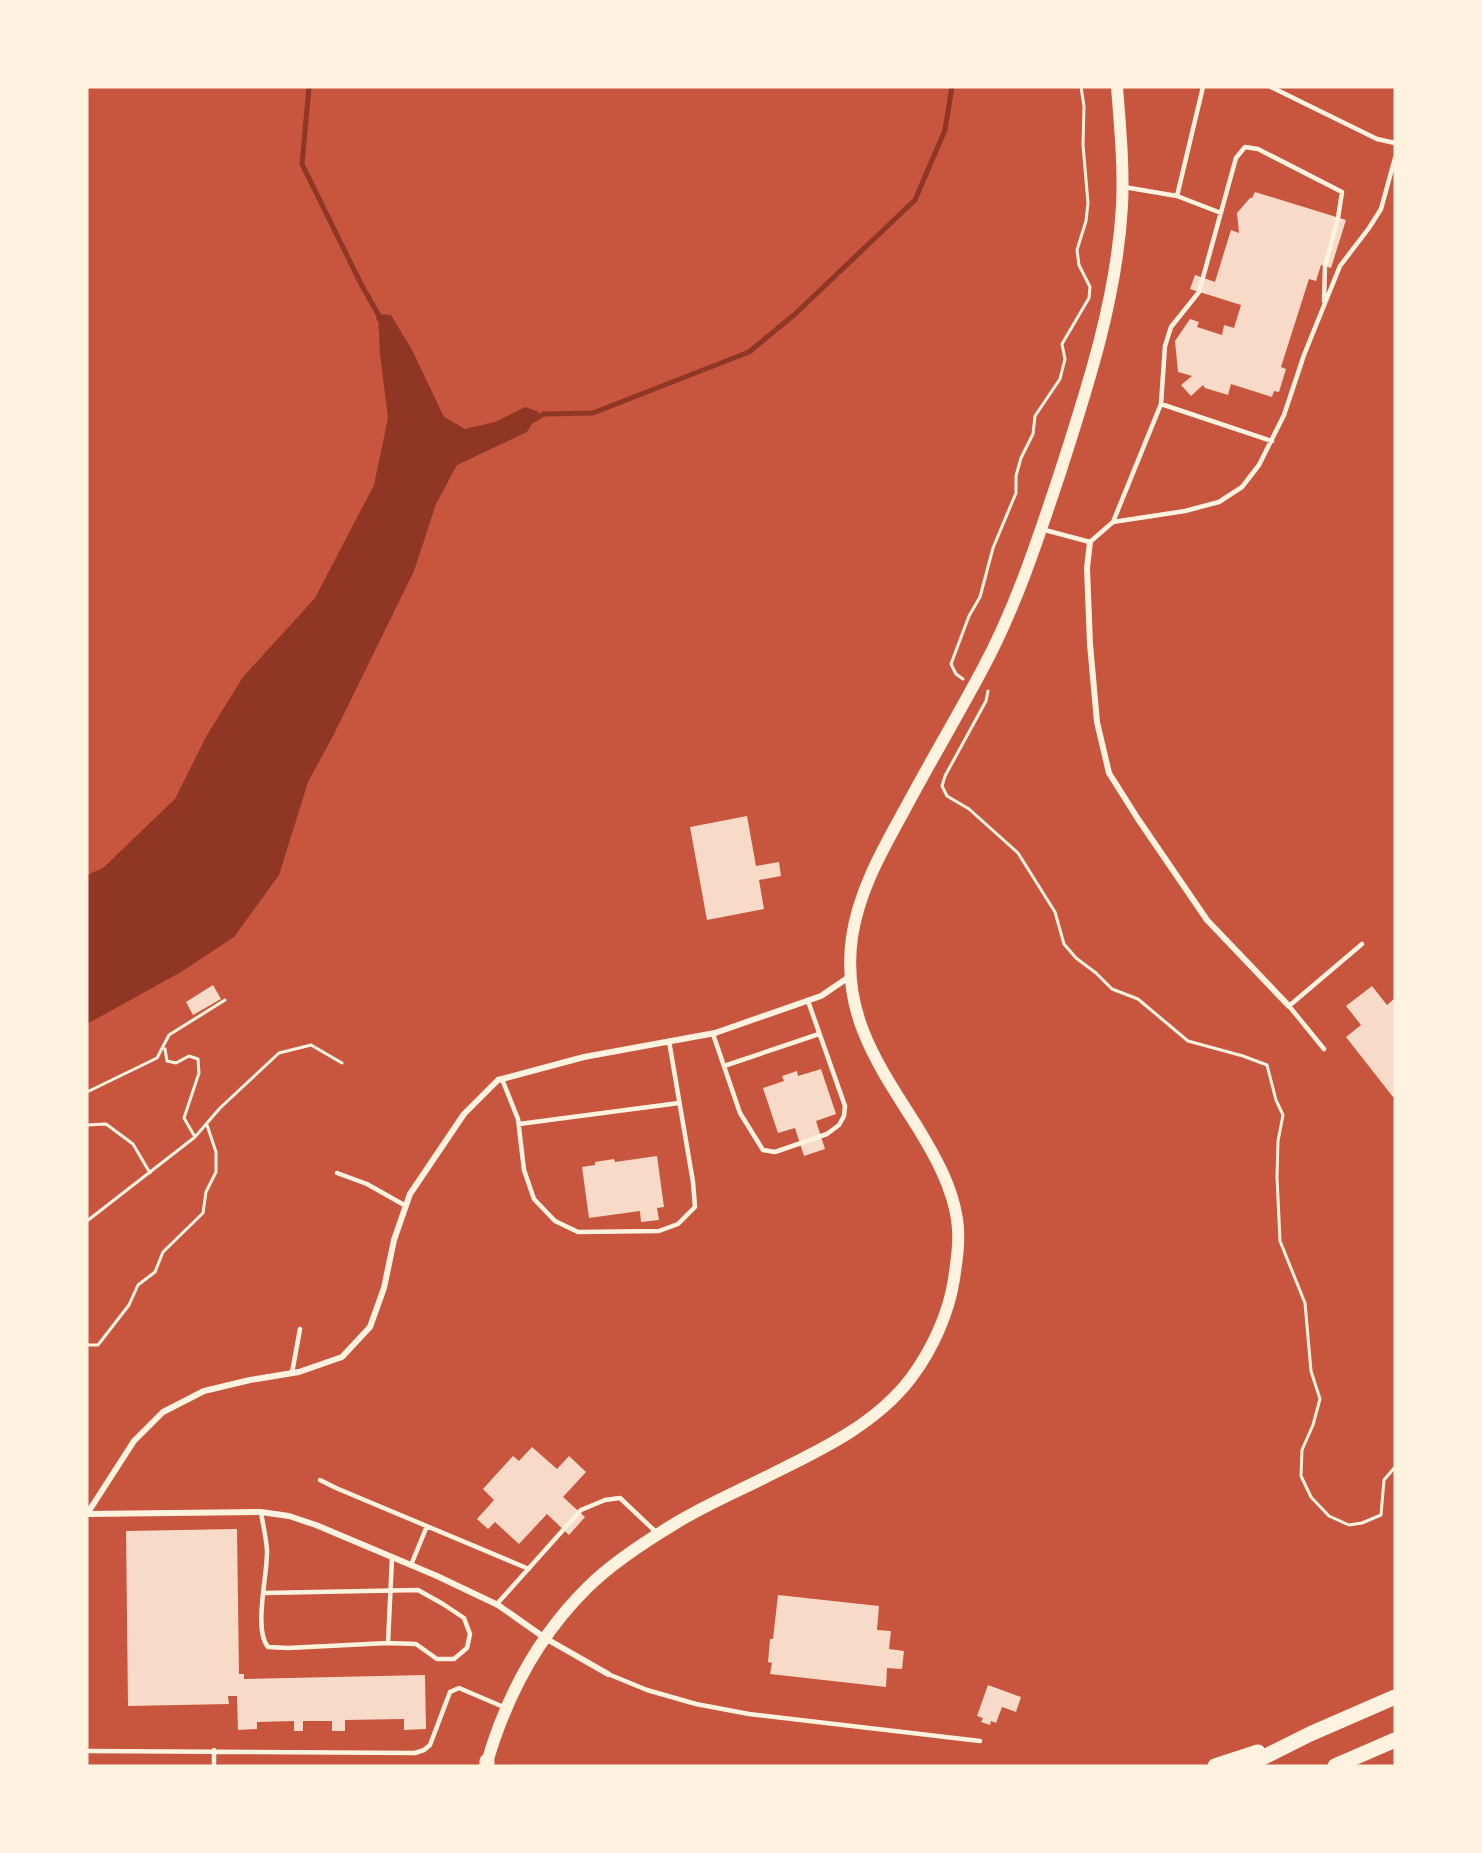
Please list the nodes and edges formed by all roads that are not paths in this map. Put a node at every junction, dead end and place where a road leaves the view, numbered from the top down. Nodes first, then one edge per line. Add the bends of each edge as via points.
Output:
1 (1117, 87) edge
2 (1203, 87) edge
3 (1271, 87) edge
4 (1395, 143) edge
5 (1395, 158) edge
6 (1121, 187) junction
7 (1177, 196) junction
8 (1221, 213) junction
9 (1324, 305) junction
10 (1161, 404) junction
11 (1272, 441) junction
12 (1113, 522) junction
13 (1041, 529) junction
14 (1090, 542) junction
15 (1362, 944) dead end
16 (849, 977) junction
17 (808, 1001) junction
18 (1289, 1006) junction
19 (713, 1034) junction
20 (819, 1034) junction
21 (669, 1041) junction
22 (1324, 1049) dead end
23 (723, 1066) junction
24 (502, 1080) junction
25 (679, 1103) junction
26 (519, 1124) junction
27 (337, 1173) dead end
28 (406, 1206) junction
29 (300, 1329) dead end
30 (292, 1373) junction
31 (320, 1480) dead end
32 (261, 1512) junction
33 (87, 1514) edge
34 (427, 1526) junction
35 (658, 1535) junction
36 (392, 1558) junction
37 (411, 1565) junction
38 (529, 1569) junction
39 (391, 1589) junction
40 (264, 1593) junction
41 (496, 1605) junction
42 (545, 1638) junction
43 (388, 1643) junction
44 (608, 1674) joint
45 (1395, 1697) edge
46 (506, 1708) junction
47 (1310, 1734) junction
48 (1395, 1740) edge
49 (980, 1742) dead end
50 (87, 1750) edge
51 (214, 1750) junction
52 (487, 1764) edge
53 (214, 1766) edge
54 (1215, 1766) edge
55 (1246, 1766) edge
56 (1335, 1766) edge

1 - 6 main road
2 - 7 lane
3 - 4 lane via 1377,139
5 - 9 lane via 1381,209 1340,266
6 - 7 lane
6 - 13 main road via 1112,286 1083,403
7 - 8 lane
8 - 9 lane via 1236,158 1245,147 1258,149 1342,192 1325,266
8 - 10 lane via 1199,292 1171,327 1165,346
9 - 11 lane
10 - 11 lane
10 - 12 lane
11 - 12 lane via 1242,487 1220,502
12 - 14 lane
13 - 14 lane
13 - 16 main road via 985,666 864,891 852,934
14 - 18 street via 1087,568 1091,655 1097,722 1109,773 1207,920
15 - 18 lane
16 - 17 street
16 - 35 main road via 860,1025 880,1067 937,1158 951,1196 957,1220 957,1257 951,1299 911,1378 879,1411 829,1446 680,1520
17 - 19 street
17 - 20 lane
18 - 22 lane
19 - 21 street
19 - 23 lane
20 - 23 lane
20 - 23 lane via 845,1106 844,1116 827,1134 775,1152 763,1150 750,1132
21 - 24 street via 584,1057
21 - 25 lane
24 - 26 lane
24 - 28 street via 464,1114 410,1194
25 - 26 lane
25 - 26 lane via 694,1208 678,1224 659,1231 578,1232 555,1221 534,1198 524,1170
27 - 28 lane via 367,1184
28 - 30 street via 370,1327 342,1357
29 - 30 lane
30 - 33 street via 204,1391 163,1412 134,1441
31 - 34 lane
32 - 33 street
32 - 36 street via 316,1525
32 - 40 lane via 267,1550
34 - 37 lane
34 - 38 lane
35 - 38 lane via 620,1498 605,1500 581,1510
35 - 42 main road via 590,1584
36 - 37 street
36 - 39 lane
37 - 41 street
38 - 41 lane
39 - 40 lane
39 - 43 lane
39 - 43 lane via 418,1590 443,1604 464,1618 470,1634 467,1648 454,1659 437,1659 416,1644
40 - 43 lane via 262,1632 268,1647
41 - 42 street
42 - 44 street
42 - 46 main road via 521,1674
44 - 49 lane via 647,1690 749,1714
45 - 47 main road
46 - 51 lane via 459,1688 450,1692 430,1745 415,1754
46 - 52 main road
47 - 54 main road
47 - 55 main road
48 - 56 main road
50 - 51 lane
51 - 53 lane

